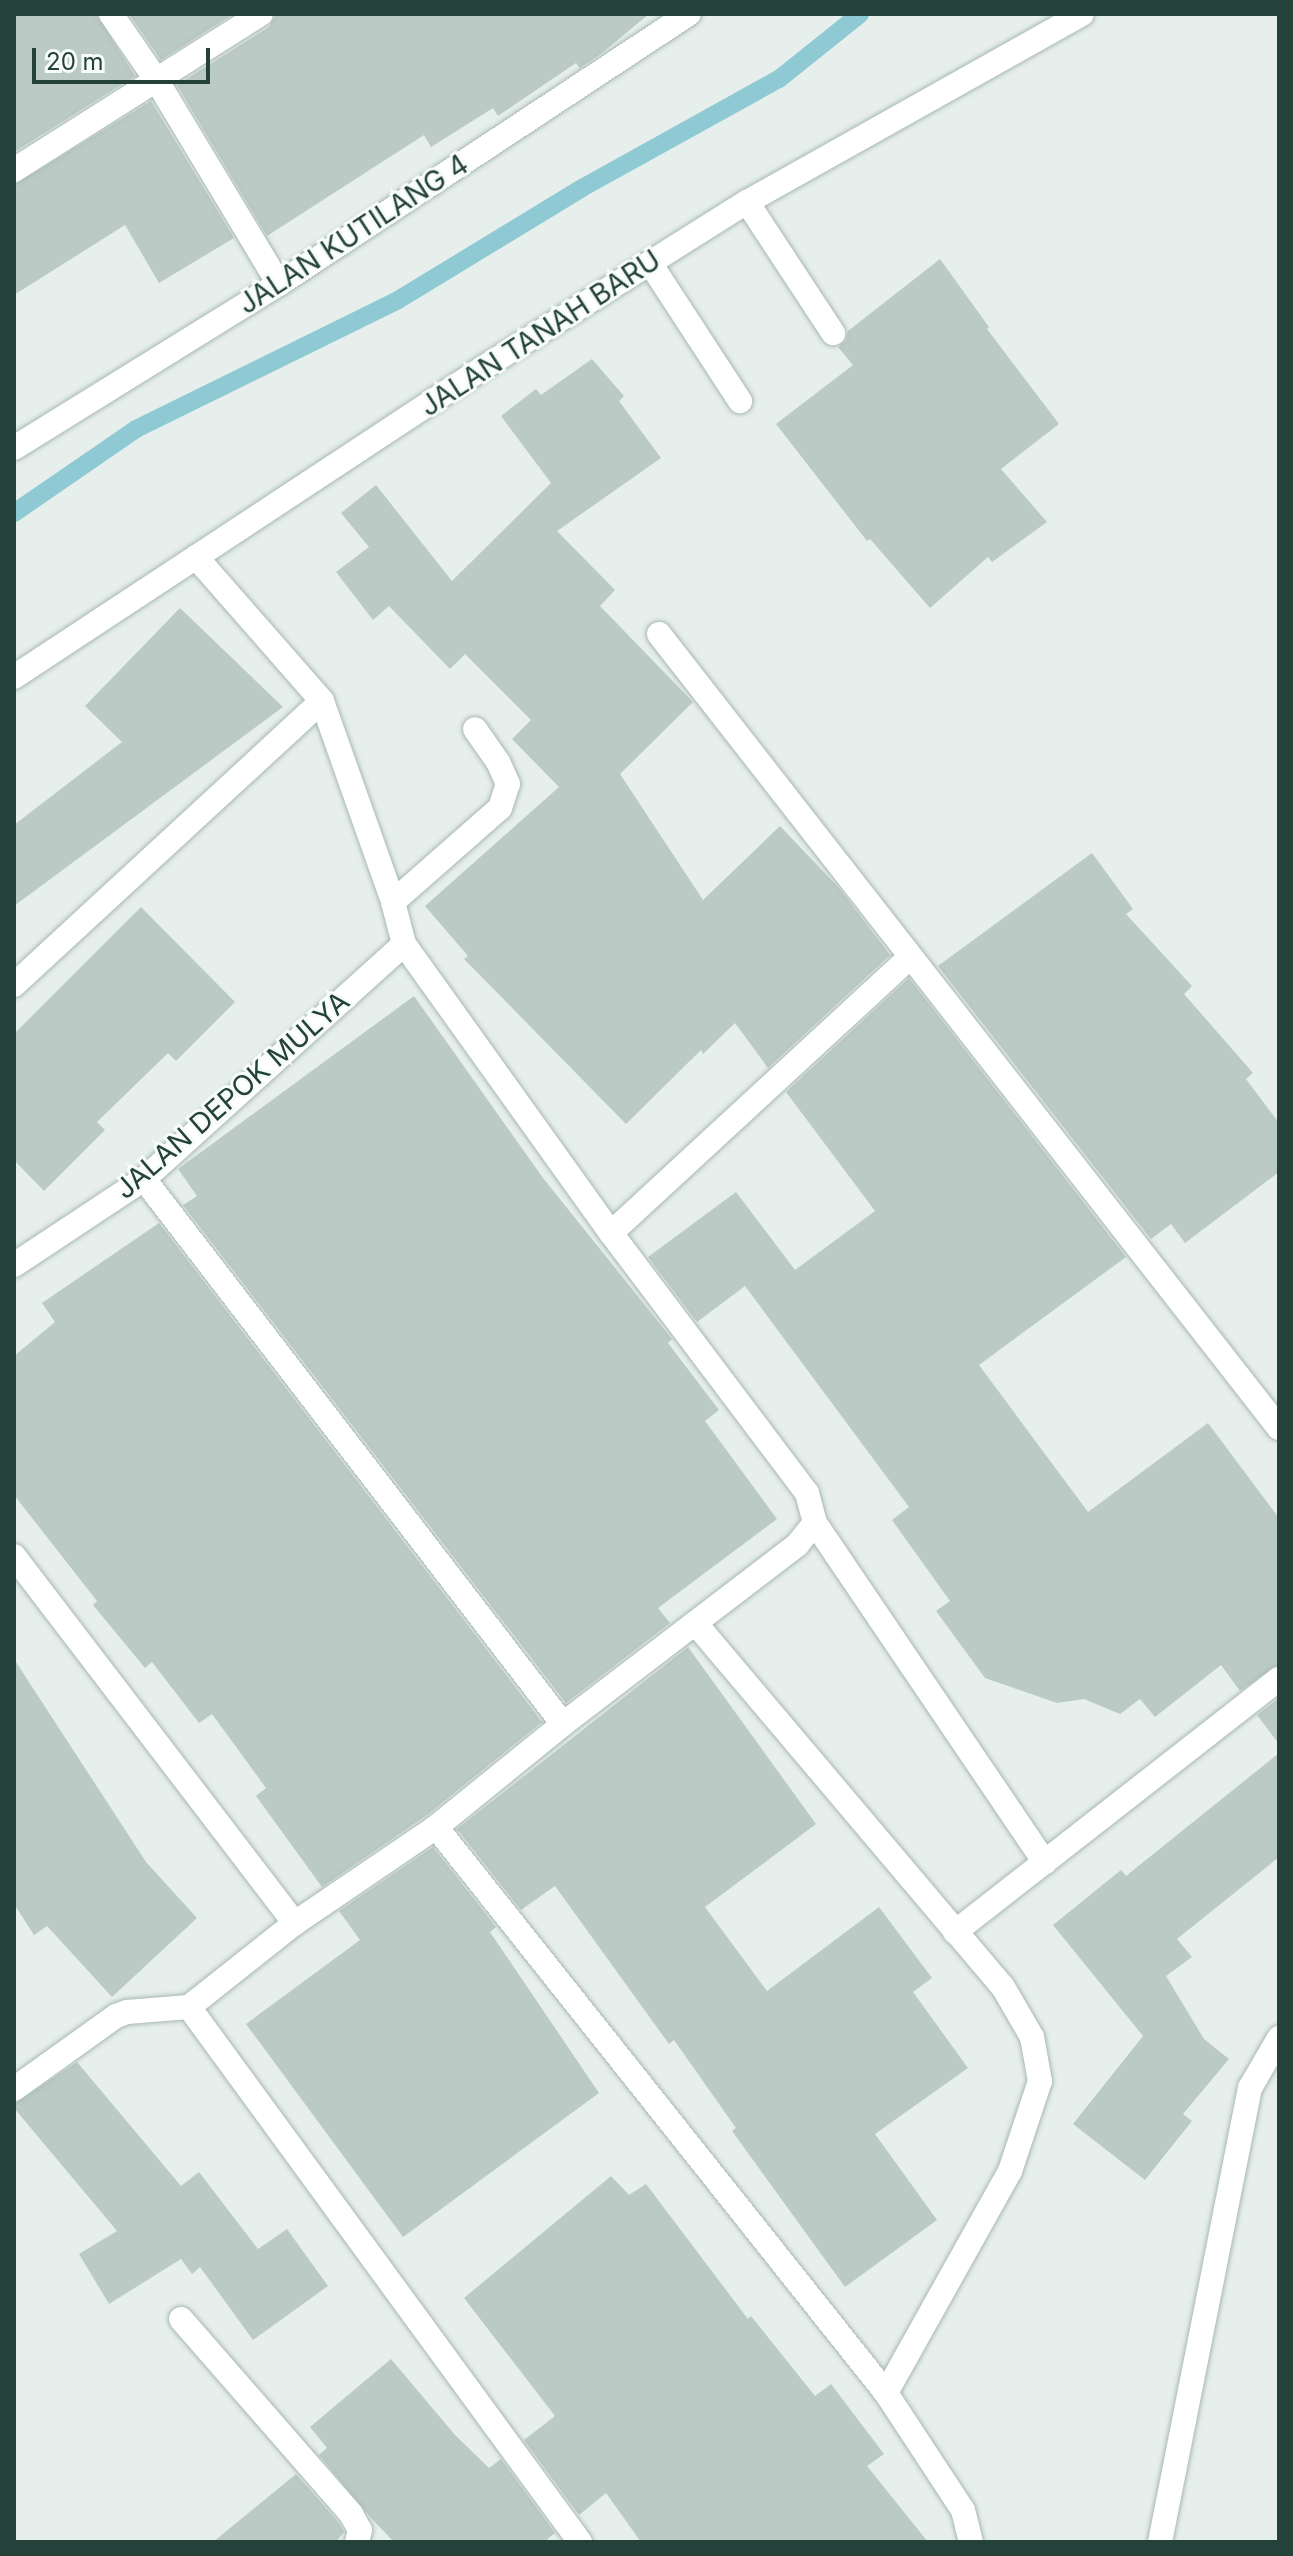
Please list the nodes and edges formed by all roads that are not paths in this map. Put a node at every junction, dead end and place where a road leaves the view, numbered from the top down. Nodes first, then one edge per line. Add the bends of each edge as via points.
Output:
1 (111, 14) edge
2 (261, 14) edge
3 (689, 14) edge
4 (1082, 14) edge
5 (157, 81) junction
6 (14, 170) edge
7 (747, 202) junction
8 (650, 263) junction
9 (279, 284) junction
10 (833, 333) dead end
11 (740, 401) dead end
12 (14, 448) edge
13 (196, 557) junction
14 (659, 634) dead end
15 (14, 677) edge
16 (322, 701) junction
17 (475, 729) dead end
18 (393, 902) junction
19 (404, 944) junction
20 (910, 957) junction
21 (14, 985) edge
22 (144, 1179) junction
23 (611, 1233) junction
24 (14, 1265) edge
25 (1279, 1428) edge
26 (815, 1523) junction
27 (14, 1556) edge
28 (696, 1624) junction
29 (1279, 1679) edge
30 (563, 1724) junction
31 (436, 1827) junction
32 (1045, 1863) junction
33 (295, 1923) junction
34 (955, 1932) junction
35 (189, 2007) junction
36 (1276, 2048) edge
37 (14, 2089) edge
38 (181, 2319) dead end
39 (886, 2393) junction
40 (357, 2542) edge
41 (580, 2542) edge
42 (971, 2542) edge
43 (1160, 2542) edge

1 - 5 street
2 - 5 street
3 - 9 street, JALAN KUTILANG 4
4 - 7 street, JALAN TANAH BARU
5 - 6 street
5 - 9 street
7 - 8 street, JALAN TANAH BARU
7 - 10 street
8 - 11 street
8 - 13 street, JALAN TANAH BARU
9 - 12 street, JALAN KUTILANG 4
13 - 15 street, JALAN TANAH BARU
13 - 16 street
14 - 20 street
16 - 18 street
16 - 21 street
17 - 18 street via 508,784 500,808
18 - 19 street
19 - 22 street, JALAN DEPOK MULYA
19 - 23 street
20 - 23 street
20 - 25 street
22 - 24 street, JALAN DEPOK MULYA
22 - 30 street
23 - 26 street via 807,1493
26 - 28 street via 797,1545
26 - 32 street
27 - 33 street
28 - 30 street
28 - 34 street
29 - 32 street
30 - 31 street
31 - 33 street
31 - 39 street
32 - 34 street
33 - 35 street
34 - 39 street via 1003,1987 1032,2037 1040,2081 1010,2171
35 - 37 street via 116,2016
35 - 41 street
36 - 43 street via 1250,2088
38 - 40 street via 351,2514 360,2530
39 - 42 street via 963,2510

